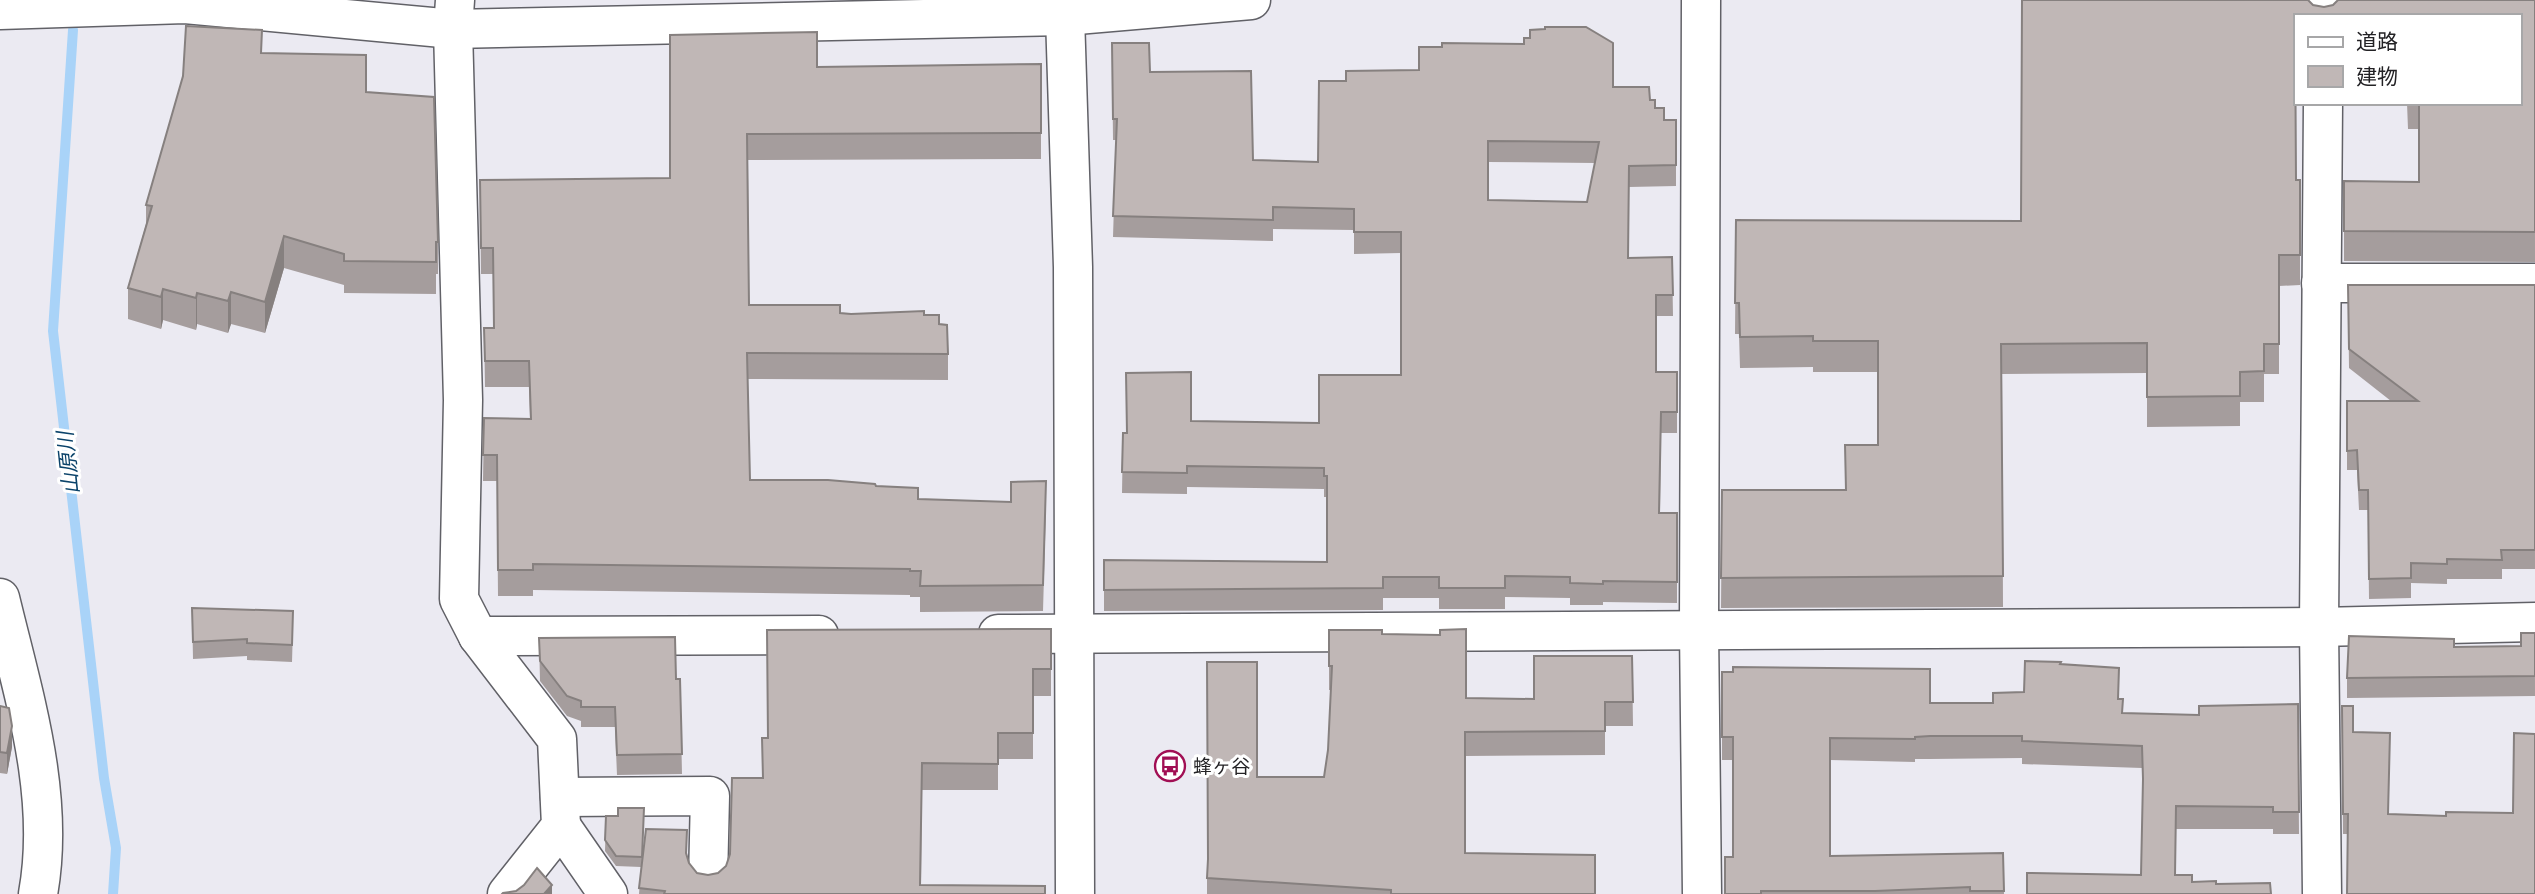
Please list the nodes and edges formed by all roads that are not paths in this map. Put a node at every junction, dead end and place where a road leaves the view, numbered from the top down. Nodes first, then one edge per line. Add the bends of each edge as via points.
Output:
1 (1251, 0) edge
2 (1701, 0) edge
3 (1067, 8) edge
4 (0, 10) edge
5 (454, 15) edge
6 (2323, 105) edge
7 (2321, 283) junction
8 (2535, 283) edge
9 (0, 598) edge
10 (2535, 622) edge
11 (2319, 627) junction
12 (1699, 629) junction
13 (965, 634) edge
14 (1076, 634) junction
15 (853, 635) edge
16 (478, 636) junction
17 (561, 811) junction
18 (708, 880) edge
19 (38, 894) edge
20 (507, 894) edge
21 (608, 894) edge
22 (1075, 894) edge
23 (1702, 894) edge
24 (2322, 894) edge

1 - 3 street
2 - 12 street
3 - 5 street
3 - 14 street
4 - 5 street via 185,4
5 - 16 street via 463,400 459,599
6 - 7 street
7 - 8 street
7 - 11 street
9 - 19 street via 31,723 42,795
10 - 11 street
11 - 12 street
11 - 24 street
12 - 14 street
12 - 23 street
13 - 14 street
14 - 22 street
15 - 16 street
16 - 17 street via 557,739
17 - 18 street via 710,796
17 - 20 street
17 - 21 street

